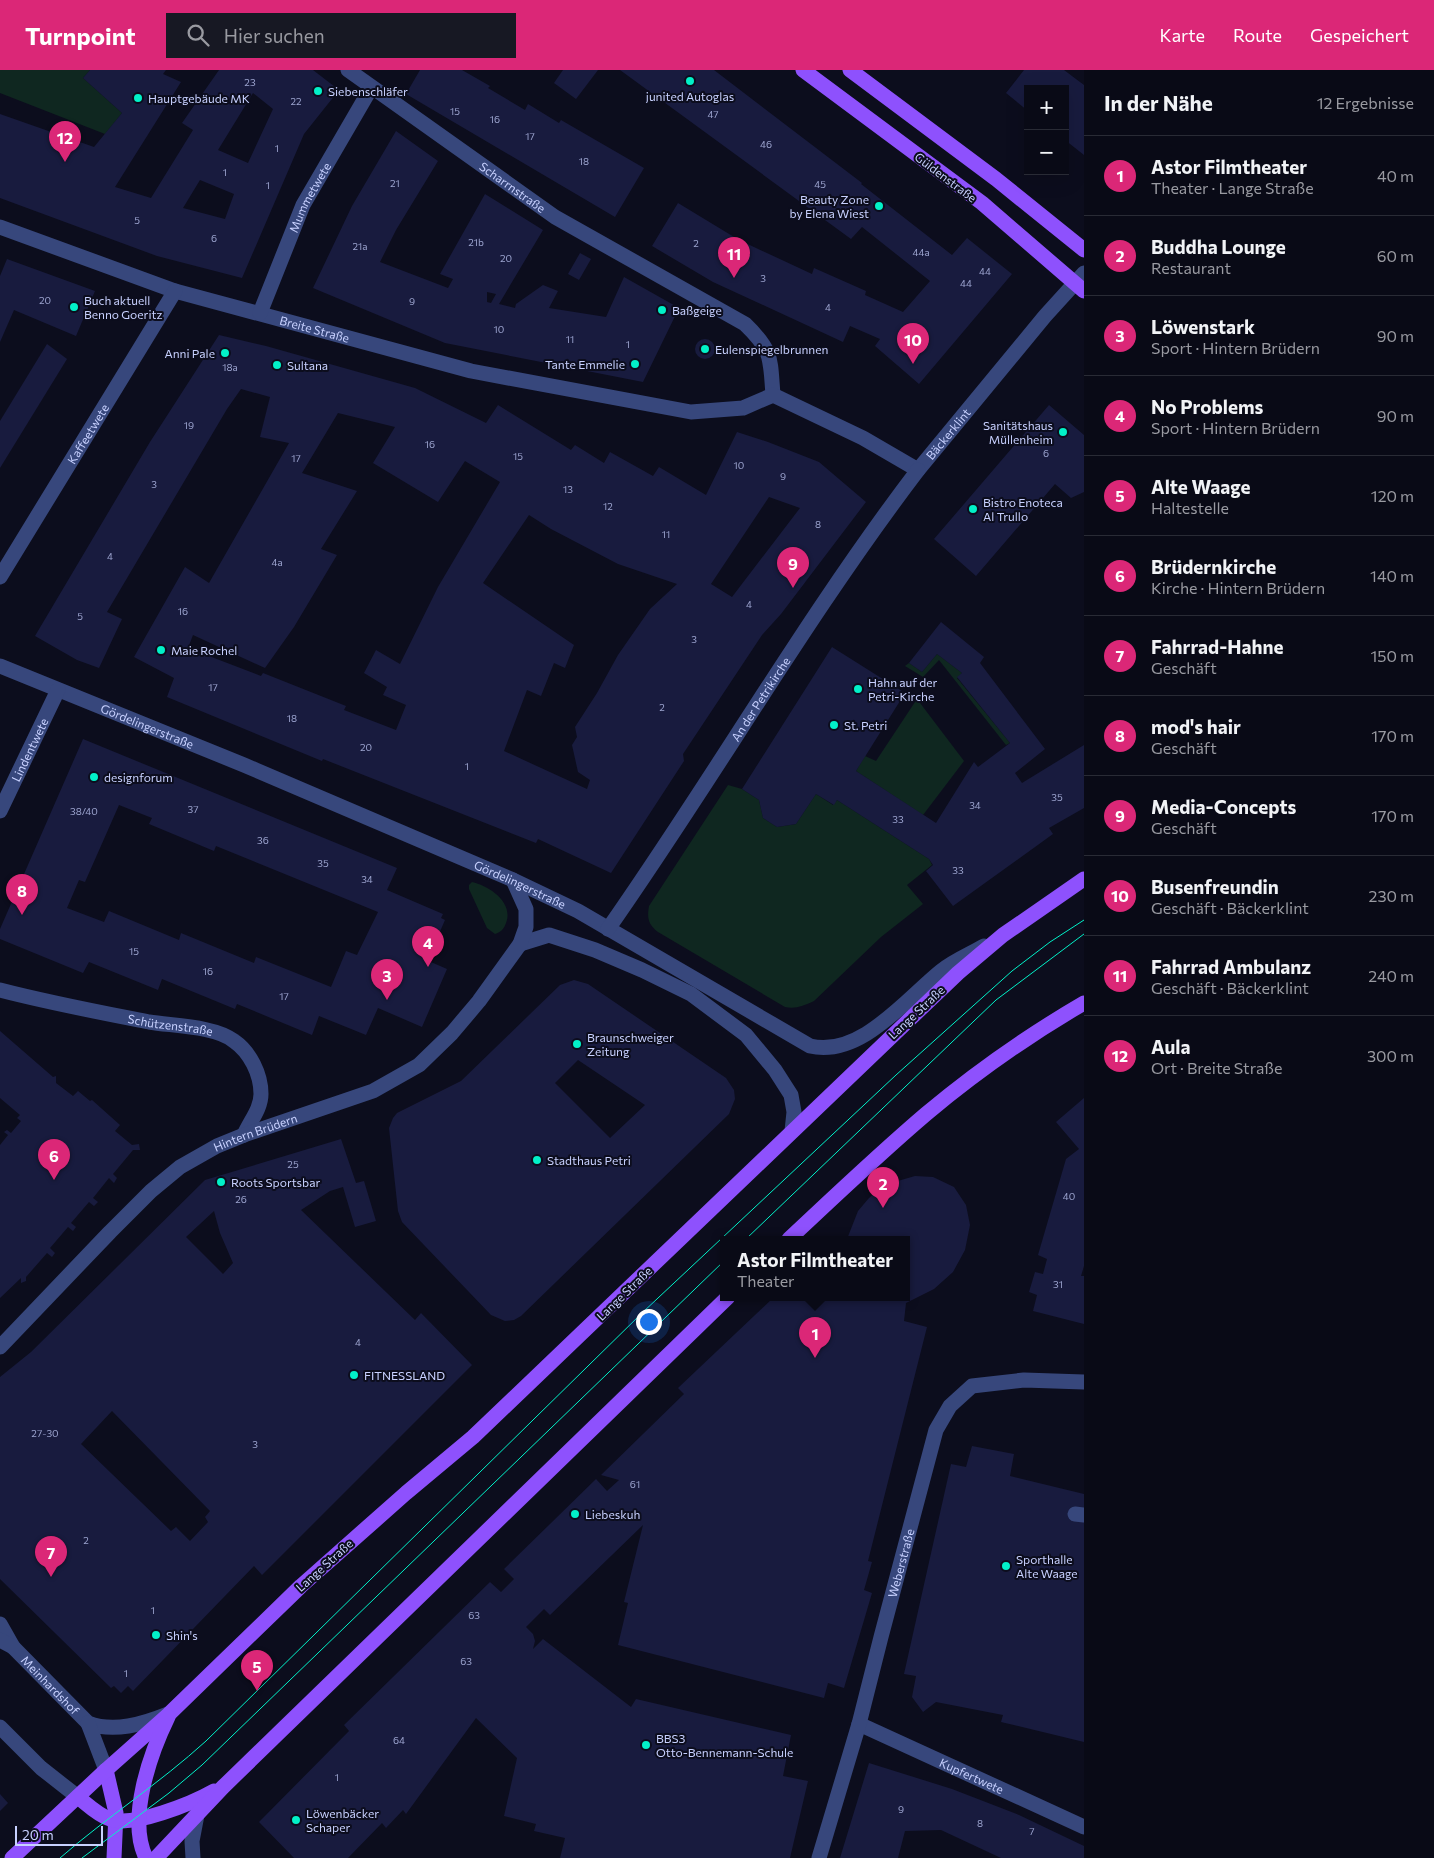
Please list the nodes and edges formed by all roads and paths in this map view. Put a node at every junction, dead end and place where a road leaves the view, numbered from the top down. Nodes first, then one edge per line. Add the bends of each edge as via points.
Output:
1 (348, 70) edge
2 (803, 70) edge
3 (850, 70) edge
4 (371, 88) junction
5 (0, 227) edge
6 (1084, 250) edge
7 (1081, 282) edge
8 (175, 291) junction
9 (260, 313) junction
10 (774, 395) junction
11 (918, 470) junction
12 (0, 577) edge
13 (0, 666) edge
14 (58, 690) junction
15 (0, 811) edge
16 (1084, 879) edge
17 (513, 880) junction
18 (608, 929) junction
19 (1004, 935) junction
20 (520, 944) junction
21 (0, 990) edge
22 (1084, 1003) edge
23 (792, 1131) junction
24 (244, 1135) junction
25 (792, 1236) edge
26 (724, 1301) edge
27 (0, 1347) edge
28 (1084, 1382) edge
29 (0, 1624) edge
30 (6, 1644) edge
31 (169, 1714) junction
32 (88, 1723) junction
33 (860, 1724) junction
34 (0, 1727) edge
35 (106, 1770) junction
36 (223, 1787) junction
37 (78, 1797) junction
38 (197, 1815) junction
39 (139, 1819) junction
40 (116, 1821) junction
41 (1084, 1827) edge
42 (12, 1858) edge
43 (114, 1858) edge
44 (146, 1858) edge
45 (156, 1858) edge
46 (193, 1858) edge
47 (819, 1858) edge

1 - 4 street, Scharrnstraße
2 - 7 main road, Güldenstraße via 982,203
3 - 6 main road via 996,179
4 - 9 street, Mummetwete via 302,206
4 - 10 street, Scharrnstraße via 555,217 745,324 760,338 770,354
5 - 8 street, Breite Straße
7 - 11 street, Bäckerklint via 1045,316
8 - 9 street, Breite Straße
8 - 12 street, Kaffeetwete
9 - 10 street, Breite Straße via 471,371 691,412 742,408
10 - 11 street, Bäckerklint via 863,438
11 - 18 street, An der Petrikirche via 814,616
13 - 14 street, Gördelingerstraße
14 - 15 street, Lindentwete
14 - 17 street, Gördelingerstraße
16 - 19 main road, Lange Straße
17 - 18 street, Gördelingerstraße
17 - 20 street, Hintern Brüdern via 526,909 526,927
18 - 19 street, Gördelingerstraße via 810,1046 823,1049 848,1044 868,1034 942,970
19 - 23 main road, Lange Straße via 958,973
20 - 23 street via 549,935 595,950 691,994 746,1035 775,1070 791,1095 794,1112
20 - 24 street, Hintern Brüdern via 468,1014 419,1065 373,1091
21 - 24 street, Schützenstraße via 64,1006 208,1030 233,1040 254,1066 261,1094 259,1107
22 - 25 main road via 1018,1045 928,1113
23 - 31 main road, Lange Straße via 473,1437 301,1586
24 - 27 street, Hintern Brüdern via 180,1167 151,1192
26 - 36 main road
28 - 33 street, Weberstraße via 1024,1380 972,1386 950,1406 936,1430
29 - 30 street, Meinhardshof
30 - 32 street, Meinhardshof
31 - 32 street, Lange Straße via 126,1727
31 - 35 main road, Lange Straße
31 - 39 main road, Lange Straße via 146,1775
32 - 35 street
33 - 41 street, Kupfertwete
33 - 47 street, Weberstraße
34 - 37 street via 41,1768
35 - 37 main road, Lange Straße
35 - 40 main road
36 - 38 main road
36 - 39 main road via 184,1805
37 - 40 main road via 108,1819
37 - 42 main road, Lange Straße
38 - 45 main road
38 - 46 street via 192,1841
39 - 40 main road
39 - 44 main road, Lange Straße via 140,1842
40 - 43 main road

